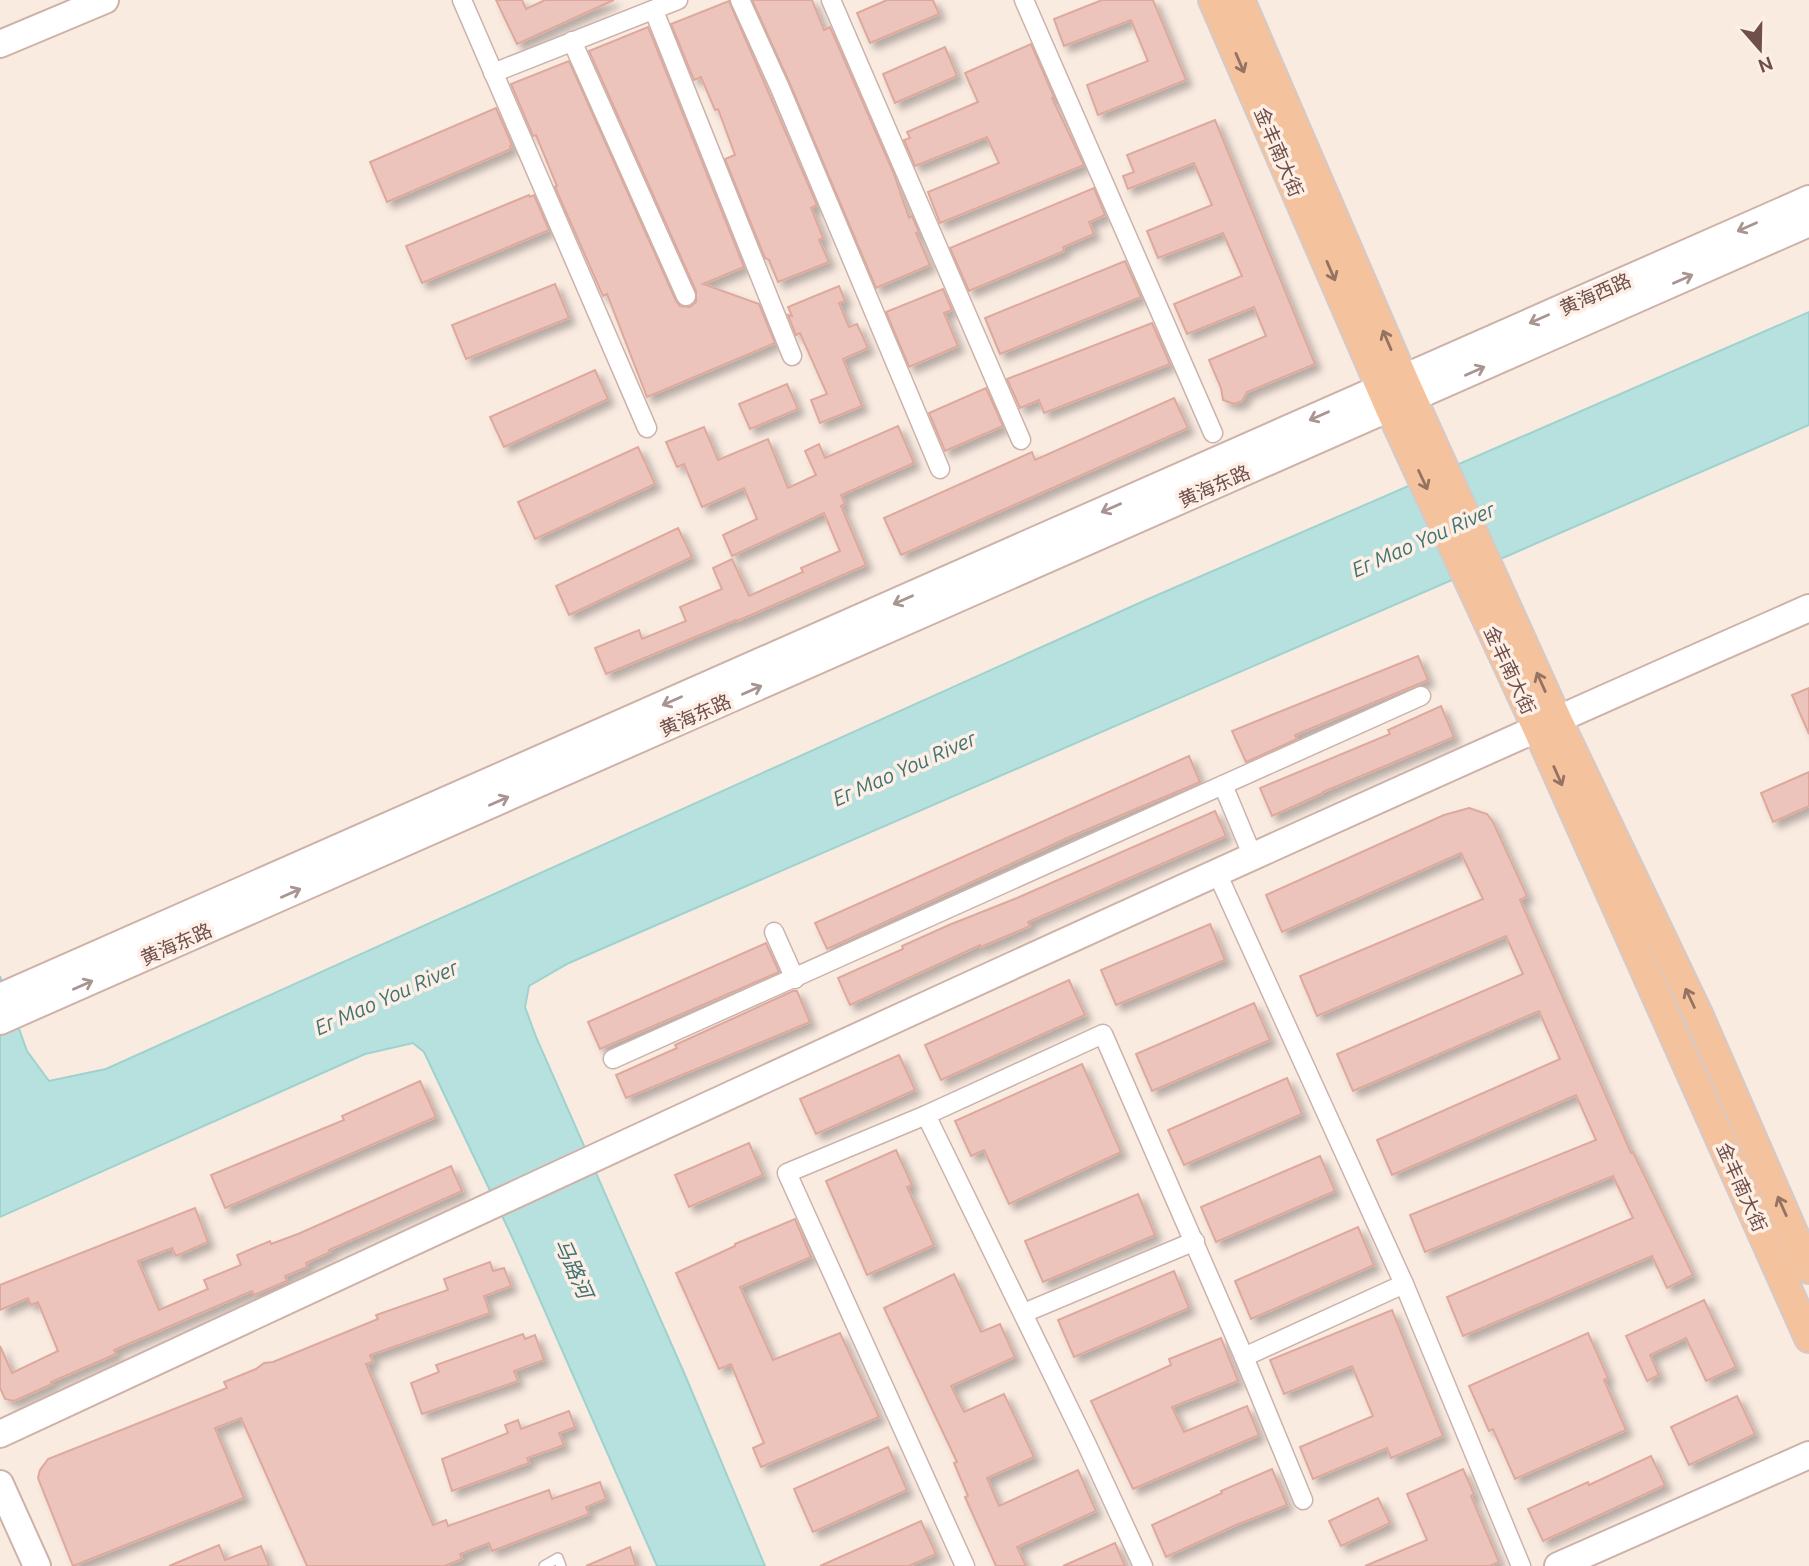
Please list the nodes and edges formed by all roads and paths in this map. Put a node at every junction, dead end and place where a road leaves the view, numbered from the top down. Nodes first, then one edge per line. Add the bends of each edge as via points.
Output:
1 (105, 0) edge
2 (462, 0) edge
3 (678, 0) edge
4 (740, 0) edge
5 (831, 0) edge
6 (1024, 0) edge
7 (1213, 0) edge
8 (1240, 0) edge
9 (654, 11) junction
10 (572, 41) junction
11 (0, 44) edge
12 (493, 73) junction
13 (1809, 199) edge
14 (1809, 223) edge
15 (686, 296) dead end
16 (792, 356) dead end
17 (1397, 394) junction
18 (646, 428) dead end
19 (1213, 433) dead end
20 (1020, 440) dead end
21 (940, 470) dead end
22 (1809, 608) edge
23 (1421, 696) dead end
24 (1547, 723) junction
25 (1223, 785) junction
26 (1253, 857) junction
27 (1217, 873) junction
28 (774, 932) dead end
29 (795, 979) junction
30 (8, 1006) edge
31 (613, 1059) dead end
32 (926, 1115) junction
33 (1195, 1241) junction
34 (1809, 1269) edge
35 (1404, 1284) junction
36 (1024, 1313) junction
37 (1809, 1338) edge
38 (1244, 1357) junction
39 (0, 1434) edge
40 (1809, 1455) edge
41 (0, 1484) edge
42 (1303, 1500) dead end
43 (0, 1517) edge
44 (22, 1566) edge
45 (37, 1566) edge
46 (544, 1566) edge
47 (561, 1566) edge
48 (965, 1566) edge
49 (1143, 1566) edge
50 (1521, 1566) edge
51 (1558, 1566) edge

1 - 11 main road
2 - 12 street
3 - 9 street
4 - 21 street
5 - 20 street
6 - 19 street
7 -> 17 main road, 金丰南大街
17 -> 8 main road, 金丰南大街
9 - 10 street
9 - 16 street
10 - 12 street
10 - 15 street
12 - 18 street
13 -> 17 main road, 黄海西路
17 -> 14 main road, 黄海西路
17 - 24 main road, 金丰南大街
17 - 30 main road, 黄海东路
22 - 24 main road
23 - 25 street
24 - 26 main road
34 -> 24 main road, 金丰南大街 via 1698,1014
24 -> 37 main road, 金丰南大街
25 - 26 street
25 - 29 street
26 - 27 main road
27 - 35 street
27 - 39 main road via 601,1153
28 - 29 street
29 - 31 street
32 - 33 street via 1103,1034
32 - 36 street
32 - 48 street via 788,1172
33 - 36 street
33 - 38 street
35 - 38 street
35 - 50 street
36 - 49 street
38 - 42 street
40 - 51 main road
41 - 45 main road
43 - 44 main road
46 - 47 lane via 558,1558

